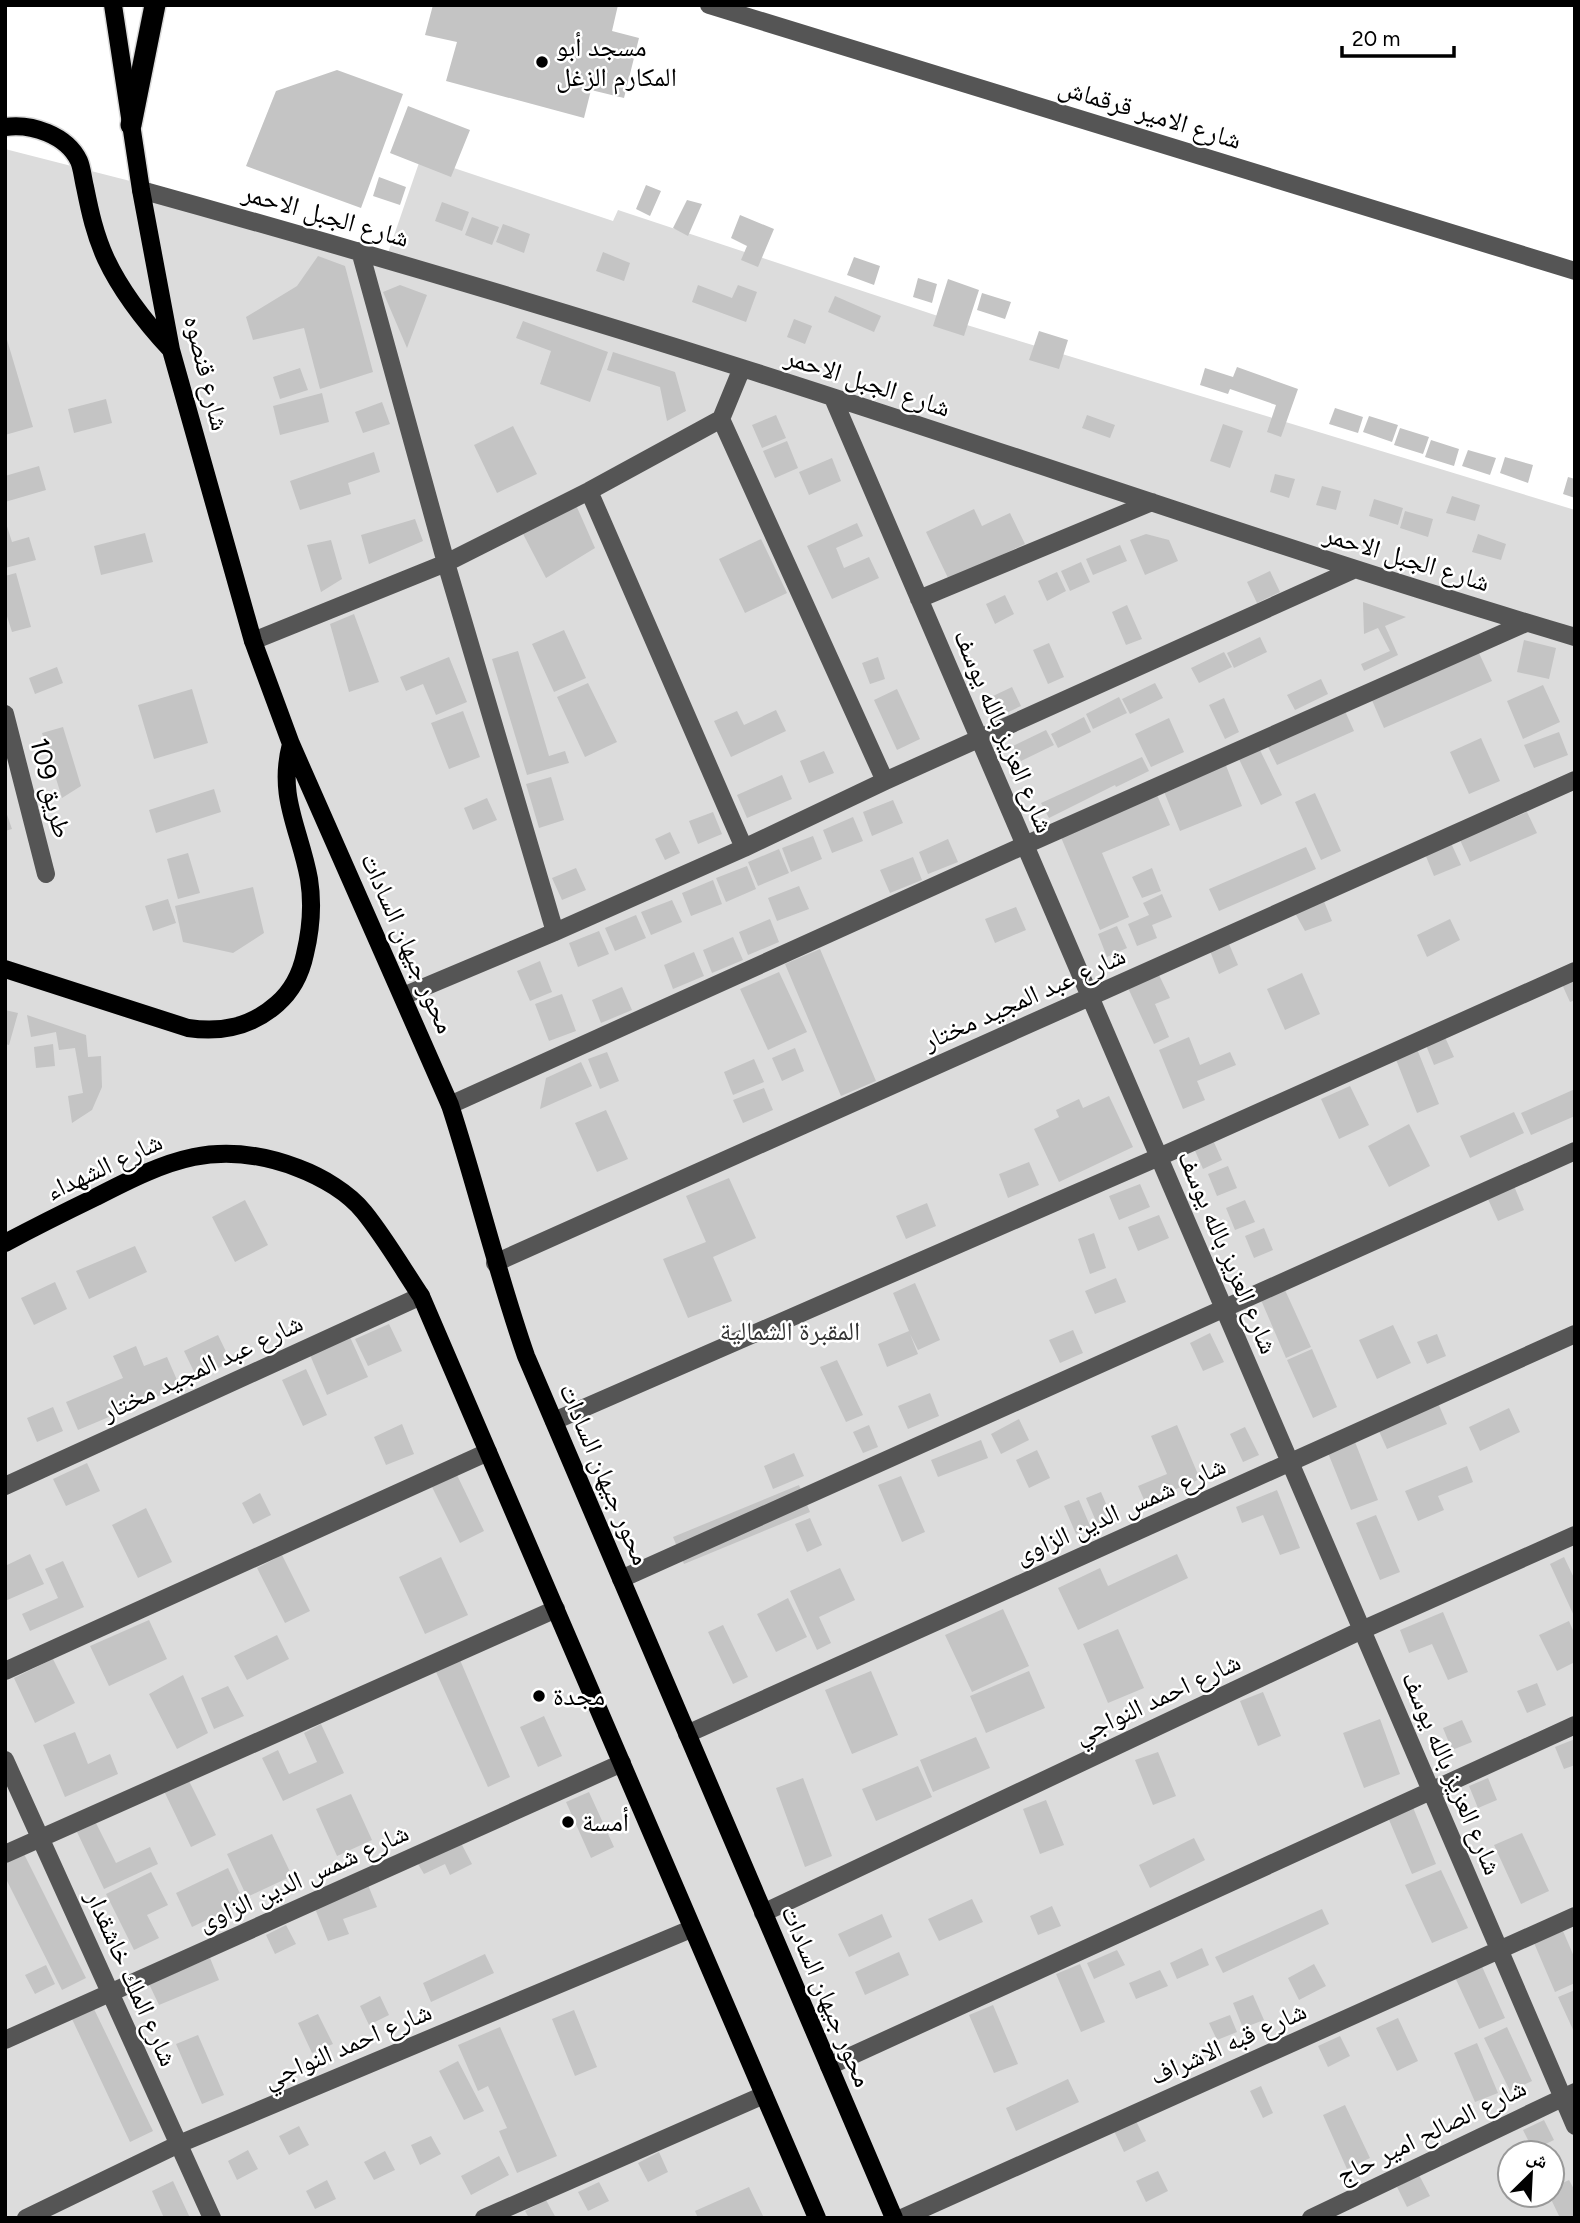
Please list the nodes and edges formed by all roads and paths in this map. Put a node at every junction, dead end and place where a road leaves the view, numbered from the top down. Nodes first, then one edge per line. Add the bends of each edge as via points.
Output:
1 (113, 5) edge
2 (155, 5) edge
3 (709, 5) edge
4 (131, 125) junction
5 (5, 127) edge
6 (141, 190) junction
7 (360, 251) junction
8 (1575, 271) edge
9 (172, 349) junction
10 (742, 368) junction
11 (833, 398) junction
12 (721, 419) junction
13 (589, 491) junction
14 (1152, 502) junction
15 (446, 564) junction
16 (1353, 570) junction
17 (919, 599) junction
18 (1526, 623) junction
19 (1575, 637) edge
20 (253, 641) junction
21 (5, 714) edge
22 (979, 738) junction
23 (291, 744) junction
24 (1575, 780) edge
25 (885, 781) junction
26 (1025, 845) junction
27 (744, 848) junction
28 (46, 874) dead end
29 (555, 932) junction
30 (5, 969) edge
31 (1575, 971) edge
32 (403, 996) junction
33 (1090, 998) junction
34 (450, 1105) junction
35 (1575, 1151) edge
36 (1159, 1157) junction
37 (5, 1242) edge
38 (495, 1263) junction
39 (421, 1296) junction
40 (1224, 1308) junction
41 (1575, 1334) edge
42 (554, 1421) junction
43 (488, 1452) junction
44 (1290, 1462) junction
45 (5, 1486) edge
46 (1575, 1535) edge
47 (621, 1579) junction
48 (556, 1609) junction
49 (1362, 1630) junction
50 (5, 1671) edge
51 (1575, 1725) edge
52 (687, 1734) junction
53 (5, 1760) edge
54 (622, 1763) junction
55 (1430, 1790) junction
56 (41, 1839) junction
57 (5, 1854) edge
58 (764, 1913) junction
59 (1575, 1916) edge
60 (691, 1929) junction
61 (1499, 1950) junction
62 (110, 1993) junction
63 (5, 2040) edge
64 (829, 2066) junction
65 (764, 2095) junction
66 (1569, 2095) edge
67 (1575, 2126) edge
68 (178, 2144) junction
69 (26, 2218) edge
70 (212, 2218) edge
71 (484, 2218) edge
72 (817, 2218) edge
73 (894, 2218) edge
74 (902, 2218) edge
75 (1311, 2218) edge

1 - 4 main road, شارع قنصوه
2 - 4 highway
3 - 8 street, شارع الامير قرقماش
4 - 6 main road, شارع قنصوه
5 - 9 main road via 33,127 51,134 78,160 96,236 107,260 134,307
6 - 7 street, شارع الجبل الاحمر
6 - 9 main road, شارع قنصوه
7 - 10 street, شارع الجبل الاحمر
7 - 15 street
9 - 20 main road, شارع قنصوه
10 - 11 street, شارع الجبل الاحمر
10 - 12 street
11 - 14 street, شارع الجبل الاحمر
11 - 17 street, شارع العزيز بالله يوسف
12 - 13 street
12 - 25 street
13 - 15 street
13 - 27 street
14 - 16 street, شارع الجبل الاحمر
14 - 17 street
15 - 20 street
15 - 29 street
16 - 18 street, شارع الجبل الاحمر
16 - 22 street
17 - 22 street, شارع العزيز بالله يوسف
18 - 19 street, شارع الجبل الاحمر
18 - 26 street
20 - 23 main road, شارع قنصوه
21 - 28 street, طريق 109
22 - 25 street
22 - 26 street, شارع العزيز بالله يوسف
23 - 30 main road via 287,796 309,879 310,934 296,981 268,1012 229,1029 188,1028
23 - 32 main road, محور جيهان السادات
24 - 33 street, شارع عبد المجيد مختار
25 - 27 street
26 - 33 street, شارع العزيز بالله يوسف
26 - 34 street
27 - 29 street
29 - 32 street
31 - 36 street
32 - 34 main road, محور جيهان السادات
33 - 36 street, شارع العزيز بالله يوسف
33 - 38 street, شارع عبد المجيد مختار
34 - 38 main road, محور جيهان السادات
35 - 40 street
36 - 40 street, شارع العزيز بالله يوسف
36 - 42 street
37 - 39 main road, شارع الشهداء via 159,1165 188,1157 247,1155 310,1172 338,1189 363,1211
38 - 42 main road, محور جيهان السادات
39 - 43 main road
39 - 45 street, شارع عبد المجيد مختار
40 - 44 street, شارع العزيز بالله يوسف
40 - 47 street
41 - 44 street, شارع شمس الدين الزاوى
42 - 47 main road, محور جيهان السادات
43 - 48 main road
43 - 50 street
44 - 49 street, شارع العزيز بالله يوسف
44 - 52 street, شارع شمس الدين الزاوى
46 - 49 street, شارع احمد النواجي
47 - 52 main road, محور جيهان السادات
48 - 54 main road
48 - 56 street
49 - 55 street, شارع العزيز بالله يوسف
49 - 58 street, شارع احمد النواجي
51 - 55 street
52 - 58 main road, محور جيهان السادات
53 - 56 street, شارع الملك خاشقدار
54 - 60 main road
54 - 62 street, شارع شمس الدين الزاوى
55 - 61 street, شارع العزيز بالله يوسف
55 - 64 street
56 - 57 street
56 - 62 street, شارع الملك خاشقدار
58 - 64 main road, محور جيهان السادات
59 - 61 street, شارع قبه الاشراف
60 - 65 main road
60 - 68 street, شارع احمد النواجي
61 - 66 street, شارع العزيز بالله يوسف
61 - 74 street, شارع قبه الاشراف
62 - 63 street, شارع شمس الدين الزاوى
62 - 68 street, شارع الملك خاشقدار
64 - 73 main road, محور جيهان السادات
65 - 71 street
65 - 72 main road
66 - 67 street, شارع العزيز بالله يوسف
66 - 75 street, شارع الصالح امير حاج
68 - 69 street, شارع احمد النواجي
68 - 70 street, شارع الملك خاشقدار

